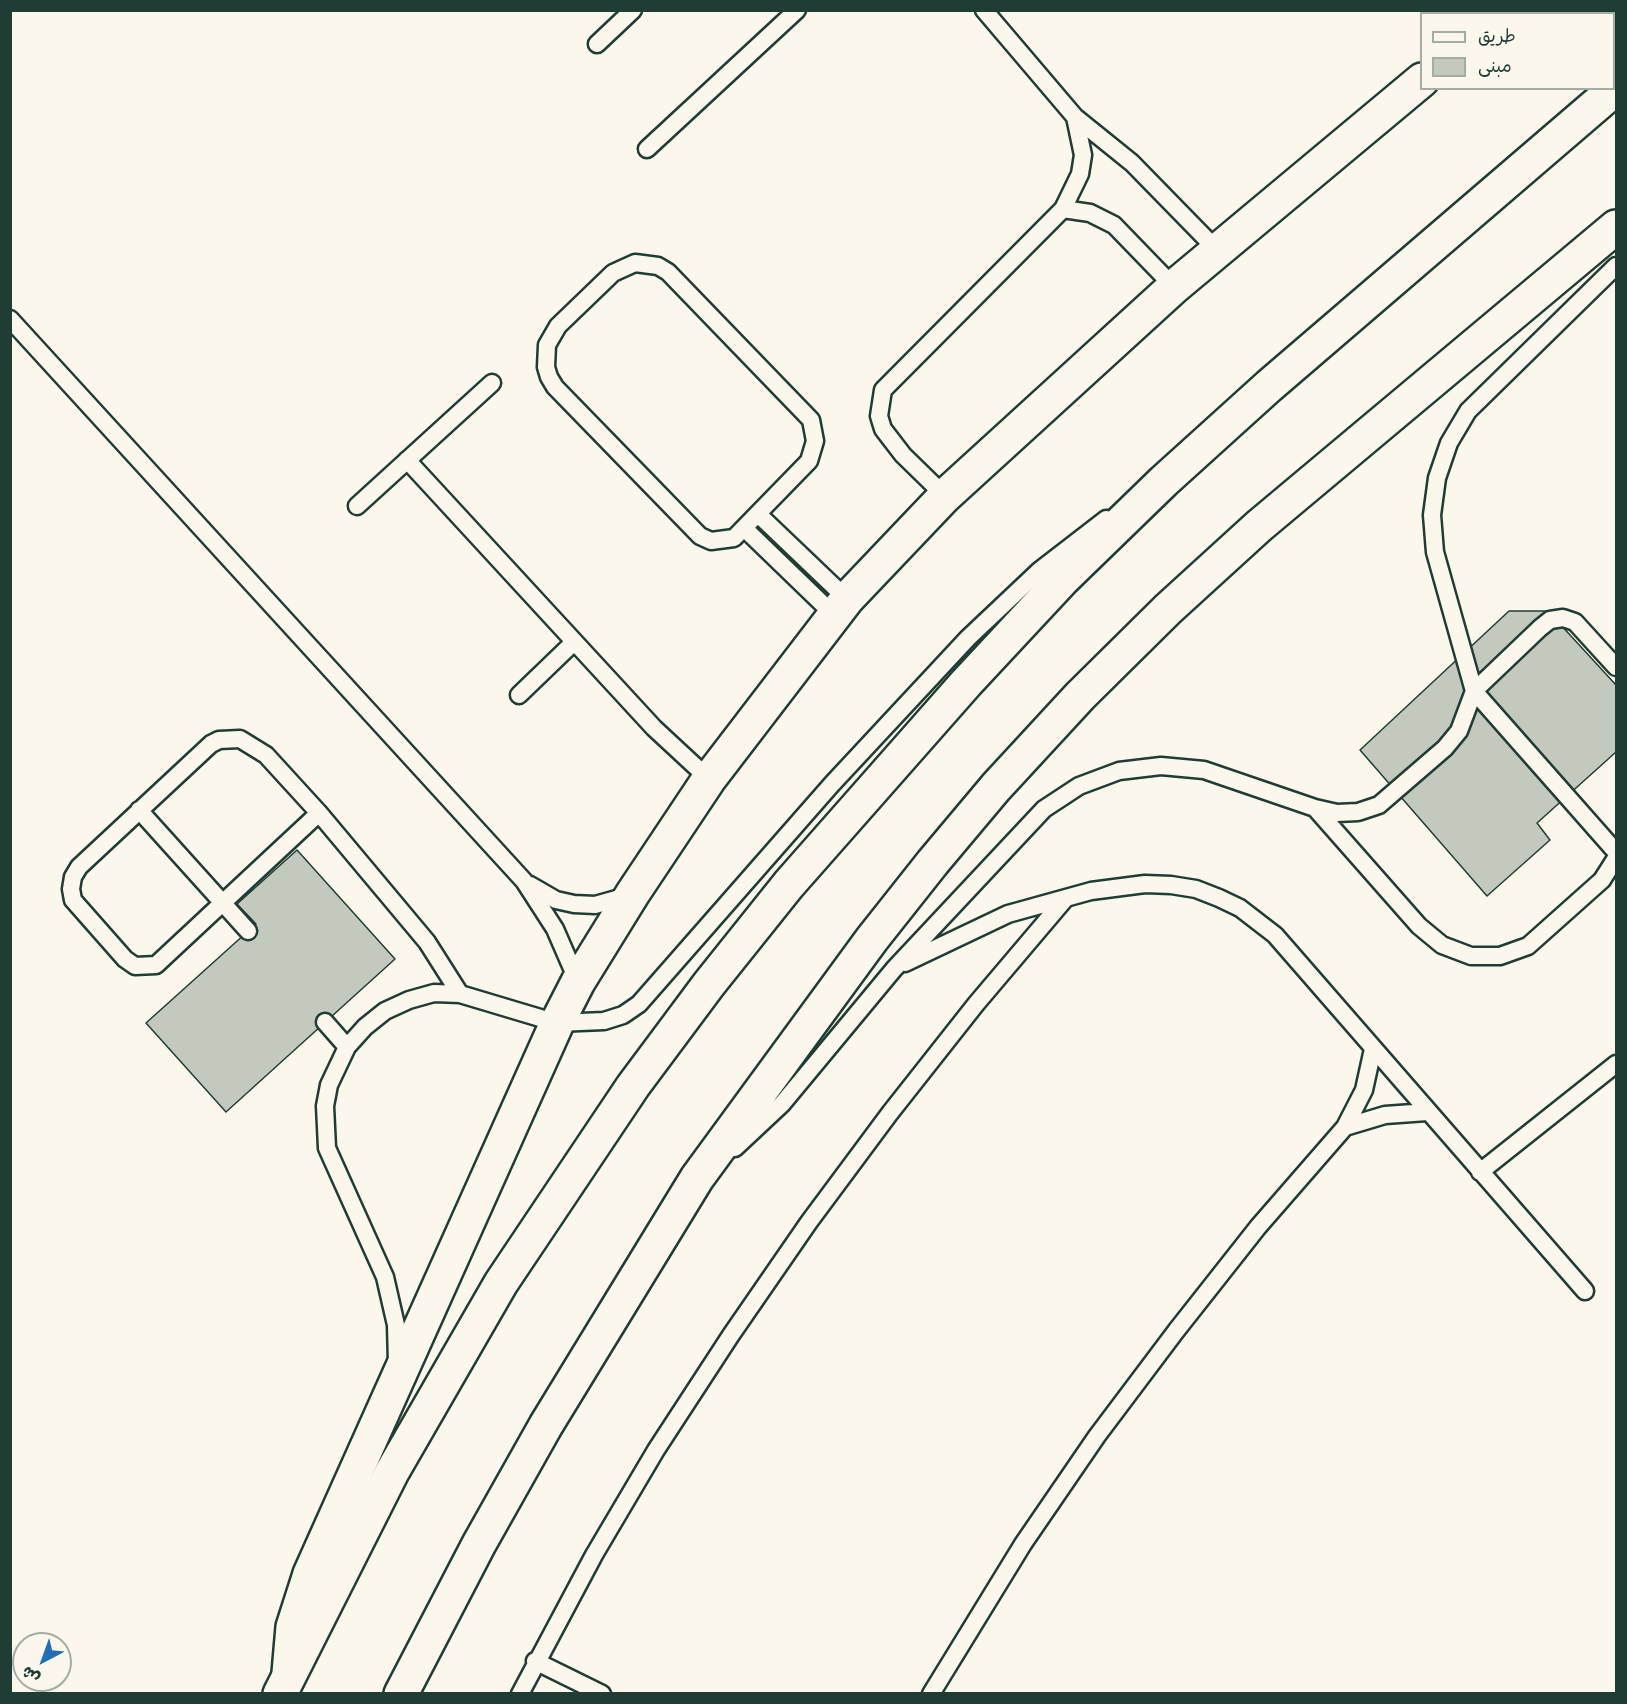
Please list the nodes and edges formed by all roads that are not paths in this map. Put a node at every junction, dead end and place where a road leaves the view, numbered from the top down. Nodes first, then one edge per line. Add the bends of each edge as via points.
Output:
1 (633, 10) edge
2 (797, 10) edge
3 (984, 10) edge
4 (597, 44) dead end
5 (1420, 82) edge
6 (1615, 90) edge
7 (1075, 117) junction
8 (647, 149) dead end
9 (1063, 209) junction
10 (1617, 227) edge
11 (1217, 250) junction
12 (1617, 266) edge
13 (1174, 287) junction
14 (10, 319) edge
15 (492, 383) dead end
16 (407, 460) junction
17 (1164, 481) junction
18 (945, 496) junction
19 (357, 506) dead end
20 (758, 513) junction
21 (744, 528) junction
22 (840, 607) junction
23 (574, 642) junction
24 (1617, 667) edge
25 (1474, 692) junction
26 (519, 695) dead end
27 (709, 779) junction
28 (1315, 808) junction
29 (139, 810) junction
30 (319, 813) junction
31 (1617, 852) edge
32 (1617, 858) edge
33 (524, 881) junction
34 (633, 893) junction
35 (1065, 899) junction
36 (223, 903) junction
37 (248, 931) dead end
38 (894, 969) junction
39 (578, 982) junction
40 (460, 994) junction
41 (326, 1022) dead end
42 (557, 1023) junction
43 (347, 1047) junction
44 (1373, 1049) junction
45 (1617, 1064) edge
46 (1427, 1112) junction
47 (1345, 1127) junction
48 (1480, 1172) junction
49 (697, 1178) junction
50 (1585, 1291) dead end
51 (398, 1378) junction
52 (535, 1661) junction
53 (285, 1683) edge
54 (402, 1694) edge
55 (520, 1694) edge
56 (602, 1694) edge
57 (931, 1694) edge

1 - 4 lane
2 - 8 lane
3 - 7 lane
5 - 11 street
6 - 17 street
7 - 9 lane via 1083,155 1080,174
7 - 11 lane via 1132,163
9 - 13 lane via 1090,213 1114,225
9 - 18 lane via 884,390 879,416 883,429
10 - 49 street via 1259,526 1080,696 933,862 865,948
11 - 13 street
12 - 25 lane via 1468,411 1449,443 1437,478 1432,515 1435,552
13 - 18 street
14 - 33 lane
15 - 16 lane
16 - 19 lane
16 - 23 lane
17 - 42 lane via 1078,539 968,638 832,784 639,1004 604,1021
17 - 53 street via 1031,614 866,796 789,884 633,1086 560,1191 445,1376
18 - 22 street
20 - 21 lane
20 - 21 lane via 809,461 815,441 811,420 668,272 646,263 623,267 551,335 545,356 549,377 700,536 722,542 734,538
20 - 22 lane
21 - 22 lane
22 - 27 street
23 - 26 lane
23 - 27 lane via 654,728
24 - 25 lane via 1575,622 1556,619 1540,628
25 - 28 lane via 1459,731 1388,799 1358,812
25 - 31 lane
27 - 34 street
28 - 32 lane via 1419,926 1442,945 1471,956 1500,956 1528,946 1602,880
28 - 38 lane via 1204,770 1161,766 1119,771 1079,786 1044,808
29 - 30 lane via 211,744 230,738 258,748
29 - 36 lane
29 - 36 lane via 73,877 71,889 80,910 125,959 146,968 165,959
30 - 36 lane
30 - 40 lane via 427,942
33 - 34 lane via 556,900 574,904 595,905
33 - 39 lane via 555,929
34 - 39 street
35 - 38 lane via 1008,914
35 - 44 lane via 1091,891 1146,884 1196,890 1240,908 1275,935
35 - 52 lane via 976,1004 802,1232 656,1450
36 - 37 lane
38 - 49 lane via 782,1104
39 - 42 street
40 - 42 lane
40 - 43 lane via 434,993 385,1011
41 - 43 lane
42 - 51 street
43 - 51 lane via 329,1085 325,1106 327,1148 385,1277 396,1325
44 - 46 lane
44 - 47 lane via 1364,1090
45 - 48 lane
46 - 47 lane via 1385,1114
46 - 48 lane
47 - 57 lane via 1258,1227 1097,1436 1023,1544
48 - 50 lane
49 - 54 street via 546,1425
51 - 53 street via 298,1604
52 - 55 lane
52 - 56 lane

